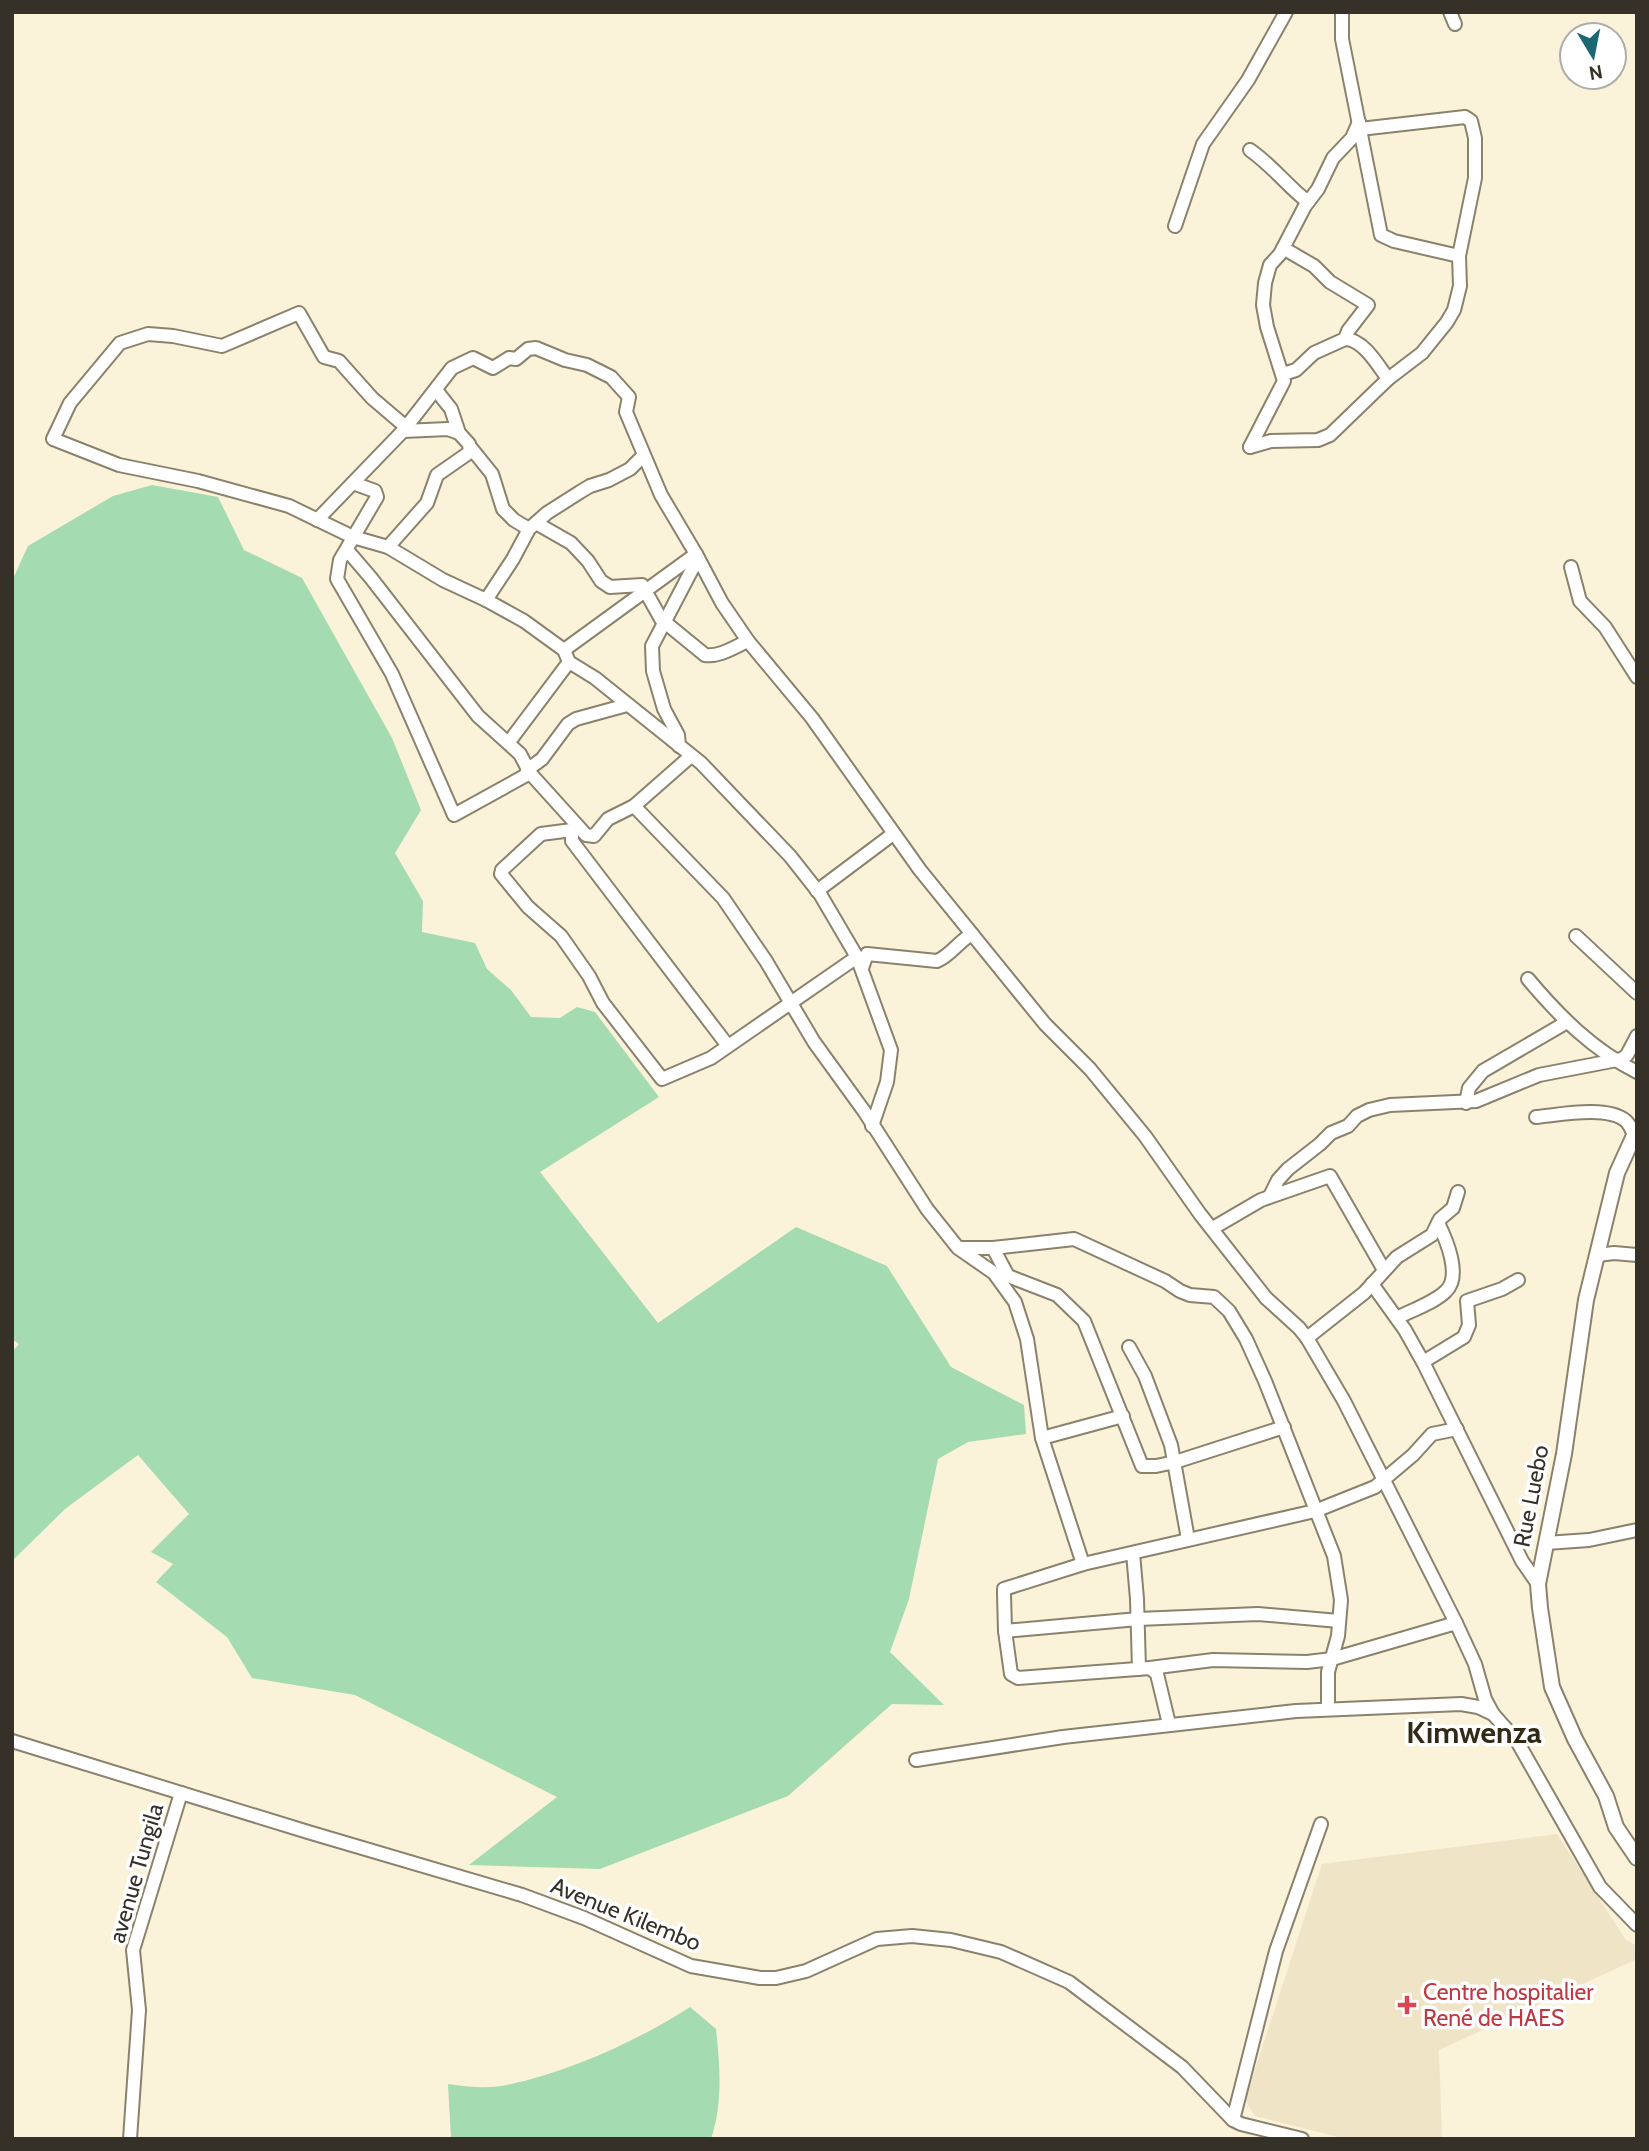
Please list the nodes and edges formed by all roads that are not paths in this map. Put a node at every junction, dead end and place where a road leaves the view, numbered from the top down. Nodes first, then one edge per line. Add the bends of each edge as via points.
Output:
1 (1286, 12) edge
2 (1342, 12) edge
3 (1360, 125) junction
4 (1250, 150) dead end
5 (1308, 202) junction
6 (1175, 226) dead end
7 (1283, 248) junction
8 (1459, 256) junction
9 (1345, 339) junction
10 (1283, 374) junction
11 (1388, 379) junction
12 (436, 390) junction
13 (405, 429) junction
14 (460, 433) junction
15 (471, 448) junction
16 (643, 456) junction
17 (353, 483) junction
18 (317, 520) junction
19 (532, 526) junction
20 (353, 537) junction
21 (388, 547) junction
22 (347, 550) junction
23 (697, 556) junction
24 (1571, 567) dead end
25 (646, 589) junction
26 (486, 600) junction
27 (665, 623) junction
28 (748, 641) junction
29 (567, 656) junction
30 (1637, 677) edge
31 (627, 705) junction
32 (509, 742) junction
33 (679, 746) junction
34 (691, 755) junction
35 (528, 771) junction
36 (634, 806) junction
37 (575, 829) junction
38 (893, 834) junction
39 (817, 891) junction
40 (972, 934) junction
41 (1576, 936) dead end
42 (859, 962) junction
43 (1528, 979) dead end
44 (1637, 993) edge
45 (791, 1003) junction
46 (1567, 1022) junction
47 (1637, 1037) edge
48 (728, 1046) junction
49 (1614, 1061) junction
50 (1637, 1072) edge
51 (1466, 1103) junction
52 (1536, 1117) dead end
53 (872, 1126) junction
54 (1636, 1132) edge
55 (1289, 1169) junction
56 (1310, 1181) junction
57 (1458, 1192) dead end
58 (1270, 1196) junction
59 (1438, 1223) junction
60 (1213, 1228) junction
61 (958, 1248) junction
62 (993, 1248) junction
63 (1598, 1255) junction
64 (1637, 1255) edge
65 (1384, 1270) junction
66 (1518, 1280) dead end
67 (1372, 1284) junction
68 (1397, 1318) junction
69 (1307, 1338) junction
70 (1129, 1347) dead end
71 (1423, 1362) junction
72 (1124, 1416) junction
73 (1284, 1427) junction
74 (1457, 1429) junction
75 (1042, 1438) junction
76 (1175, 1462) junction
77 (1384, 1480) junction
78 (1315, 1511) junction
79 (1637, 1530) edge
80 (1188, 1539) junction
81 (1546, 1543) junction
82 (1133, 1552) junction
83 (1083, 1564) junction
84 (1538, 1584) junction
85 (1138, 1619) junction
86 (1339, 1621) junction
87 (1456, 1623) junction
88 (1005, 1630) junction
89 (1338, 1636) junction
90 (1352, 1653) junction
91 (1332, 1659) junction
92 (1145, 1669) junction
93 (1328, 1708) junction
94 (1493, 1714) junction
95 (1169, 1724) junction
96 (12, 1741) edge
97 (916, 1760) dead end
98 (181, 1793) junction
99 (1321, 1824) dead end
100 (1637, 1858) edge
101 (1637, 1925) edge
102 (1233, 2120) junction
103 (130, 2139) edge
104 (1302, 2139) edge

1 - 6 street via 1248,80 1203,144
2 - 3 street via 1342,39
3 - 5 street via 1333,158
3 - 8 street via 1381,235
3 - 8 street via 1465,117 1471,121 1475,178
4 - 5 street
5 - 7 street
7 - 9 street via 1367,303
7 - 10 street via 1270,265 1263,305
8 - 11 street via 1460,286 1454,310 1426,350
9 - 10 street
9 - 11 street via 1367,352
10 - 11 street via 1281,388 1250,447 1331,435
12 - 13 street
12 - 14 street via 451,408
12 - 16 street via 452,368 471,358 493,368 536,348 611,377 629,397 626,412
13 - 14 street
13 - 17 street
13 - 18 street via 339,361 324,357 299,313 222,346 148,334 120,343 70,403 53,439 119,465 243,491
14 - 15 street
15 - 19 street via 492,474 503,509 514,520
15 - 21 street via 437,475 427,503
16 - 19 street via 630,469 590,486
16 - 23 street
17 - 18 street
17 - 20 street via 377,494
18 - 20 street
19 - 25 street via 571,543 610,587 642,585
19 - 26 street
20 - 21 street
20 - 22 street
21 - 26 street
22 - 32 street via 478,716
22 - 35 street via 337,579 393,674 454,815
23 - 25 street
23 - 27 street
23 - 28 street
24 - 30 street via 1580,601 1605,627
25 - 27 street
25 - 29 street
26 - 29 street via 524,621
27 - 28 street via 705,655
27 - 33 street via 652,646 653,671
28 - 38 street via 812,718
29 - 31 street
29 - 32 street
31 - 33 street
31 - 35 street via 568,724
32 - 35 street
33 - 34 street
34 - 36 street
34 - 39 street via 748,810
35 - 37 street
36 - 37 street via 608,819 594,836
36 - 45 street via 723,898
37 - 48 street via 572,841
37 - 48 street via 541,834 501,874 528,907 561,936 603,1003 662,1079
38 - 39 street
38 - 40 street
39 - 42 street
40 - 42 street via 937,961 867,954
40 - 60 street via 1145,1136
41 - 44 street
42 - 45 street
42 - 53 street via 891,1050 887,1082
43 - 46 street
45 - 48 street
45 - 53 street
46 - 49 street
46 - 51 street via 1483,1071 1469,1088
47 - 49 street via 1625,1057
49 - 50 street
49 - 51 street via 1539,1075
51 - 55 street via 1400,1104 1369,1110 1331,1133
52 - 54 street via 1610,1114 1624,1119
53 - 61 street
54 - 63 street, Rue Luebo via 1617,1173
55 - 56 street via 1296,1179
55 - 58 street
56 - 58 street
56 - 65 street via 1333,1178
57 - 59 street via 1453,1208
58 - 60 street
59 - 65 street via 1432,1234
59 - 68 street via 1452,1260 1451,1284 1444,1294
60 - 69 street via 1266,1298
61 - 62 street
61 - 75 street via 994,1273 1016,1302 1027,1339
62 - 72 street via 1008,1276 1058,1295 1084,1321
62 - 73 street via 1074,1239 1180,1291 1214,1297 1246,1339
63 - 64 street
63 - 81 street, Rue Luebo via 1586,1300
65 - 67 street
66 - 71 street via 1467,1301 1469,1325 1464,1338
67 - 68 street
67 - 69 street
68 - 71 street
69 - 77 street
70 - 76 street via 1154,1398
71 - 74 street
72 - 75 street
72 - 76 street via 1142,1466
73 - 76 street
73 - 78 street
74 - 77 street via 1432,1434
74 - 84 street via 1522,1561
75 - 83 street
76 - 80 street
77 - 78 street
77 - 87 street
78 - 80 street
78 - 86 street via 1334,1556
79 - 81 street
80 - 82 street
81 - 84 street, Rue Luebo
82 - 83 street
82 - 85 street
83 - 88 street via 1004,1589
84 - 100 street, Rue Luebo via 1552,1687 1606,1796 1616,1827
85 - 86 street via 1258,1614
85 - 88 street
85 - 92 street
86 - 89 street
87 - 90 street
87 - 94 street
88 - 92 street via 1014,1678
89 - 90 street
89 - 91 street
90 - 91 street
91 - 92 street via 1285,1663 1213,1660
91 - 93 street
92 - 95 street via 1157,1674
93 - 94 street via 1451,1704
93 - 95 street
94 - 101 street via 1517,1741 1600,1887
95 - 97 street
96 - 98 street, Avenue Kilembo
98 - 102 street, Avenue Kilembo via 522,1895 691,1966 776,1978 806,1971 877,1938 912,1936 1001,1952 1069,1982 1182,2067
98 - 103 street, avenue Tungila via 133,1950 139,2010
99 - 102 street via 1276,1951
102 - 104 street, Avenue Kilembo

